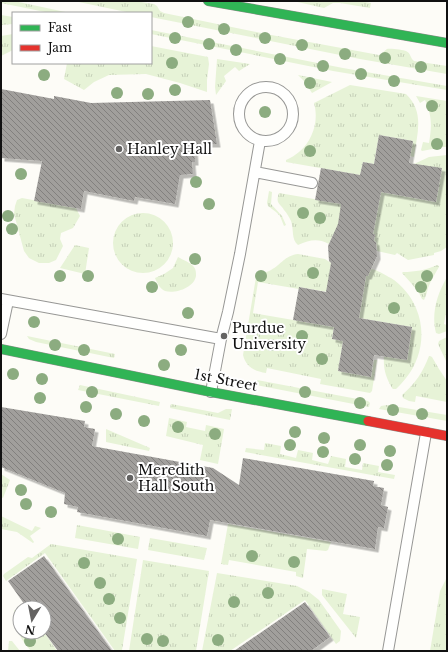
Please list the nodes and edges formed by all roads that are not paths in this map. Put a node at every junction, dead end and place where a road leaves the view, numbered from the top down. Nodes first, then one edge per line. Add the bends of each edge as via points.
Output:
1 (208, 1) edge
2 (267, 1) edge
3 (265, 11) junction
4 (447, 43) edge
5 (260, 141) junction
6 (255, 172) junction
7 (312, 183) dead end
8 (4, 300) edge
9 (1, 334) edge
10 (221, 339) junction
11 (1, 349) edge
12 (211, 392) junction
13 (426, 433) junction
14 (447, 436) edge
15 (388, 651) edge

1 - 3 street
2 - 3 lane
3 - 4 street
5 - 5 lane via 278,139 285,134 293,119 293,110 285,95 268,87 251,91 244,97 238,115 245,132
5 - 6 lane
6 - 7 lane
6 - 10 lane
8 - 9 lane
8 - 10 lane
10 - 12 lane
11 - 12 street, 1st Street
12 - 13 street, 1st Street
13 - 14 street, 1st Street
13 - 15 lane

